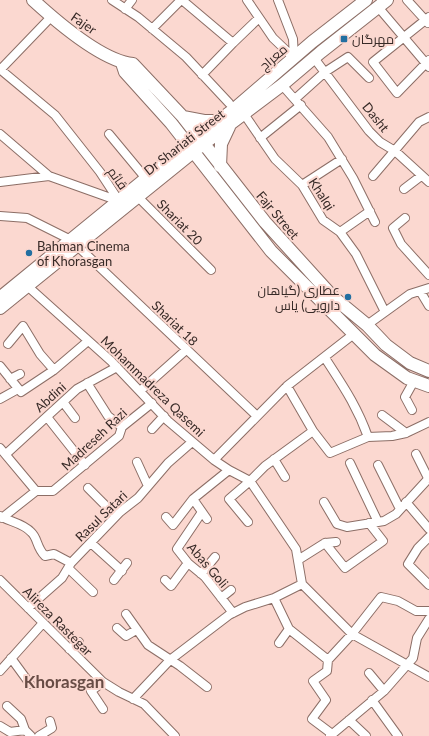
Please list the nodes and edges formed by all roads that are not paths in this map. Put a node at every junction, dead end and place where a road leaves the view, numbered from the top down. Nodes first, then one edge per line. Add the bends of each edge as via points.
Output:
1 (33, 0) edge
2 (112, 0) edge
3 (132, 0) edge
4 (182, 0) edge
5 (247, 0) edge
6 (278, 0) edge
7 (407, 0) edge
8 (363, 1) edge
9 (383, 4) edge
10 (125, 9) junction
11 (51, 17) junction
12 (259, 18) junction
13 (428, 20) edge
14 (152, 29) junction
15 (404, 37) junction
16 (233, 43) junction
17 (294, 58) junction
18 (314, 58) junction
19 (122, 63) junction
20 (428, 63) edge
21 (0, 70) edge
22 (325, 72) junction
23 (202, 75) junction
24 (369, 78) dead end
25 (282, 85) junction
26 (229, 102) dead end
27 (298, 102) junction
28 (244, 114) junction
29 (184, 117) junction
30 (429, 117) edge
31 (216, 121) junction
32 (229, 126) junction
33 (0, 134) edge
34 (109, 134) dead end
35 (260, 138) junction
36 (201, 140) junction
37 (395, 151) junction
38 (191, 154) junction
39 (342, 159) junction
40 (220, 166) junction
41 (49, 176) junction
42 (373, 176) dead end
43 (421, 176) junction
44 (0, 182) edge
45 (149, 182) junction
46 (429, 182) edge
47 (302, 185) junction
48 (404, 189) dead end
49 (135, 194) junction
50 (122, 204) junction
51 (370, 211) junction
52 (0, 216) edge
53 (405, 218) dead end
54 (375, 222) dead end
55 (340, 232) junction
56 (74, 243) junction
57 (211, 270) dead end
58 (429, 276) edge
59 (25, 283) junction
60 (429, 288) edge
61 (420, 291) junction
62 (0, 298) edge
63 (429, 306) edge
64 (0, 308) edge
65 (385, 312) junction
66 (367, 325) junction
67 (355, 333) junction
68 (88, 340) junction
69 (8, 344) dead end
70 (186, 350) junction
71 (325, 358) junction
72 (0, 366) edge
73 (117, 367) junction
74 (54, 370) junction
75 (429, 371) edge
76 (20, 374) dead end
77 (10, 379) junction
78 (414, 381) junction
79 (87, 383) junction
80 (287, 386) junction
81 (429, 386) edge
82 (18, 389) junction
83 (140, 392) junction
84 (0, 399) edge
85 (63, 402) junction
86 (152, 404) junction
87 (412, 410) dead end
88 (382, 415) dead end
89 (164, 416) junction
90 (257, 416) junction
91 (47, 417) junction
92 (75, 418) dead end
93 (429, 422) edge
94 (122, 427) junction
95 (152, 429) dead end
96 (313, 431) junction
97 (406, 433) junction
98 (368, 437) junction
99 (192, 442) junction
100 (0, 448) edge
101 (6, 454) junction
102 (416, 454) dead end
103 (274, 459) junction
104 (214, 460) junction
105 (137, 462) dead end
106 (350, 463) dead end
107 (85, 465) junction
108 (378, 465) dead end
109 (229, 470) junction
110 (285, 477) dead end
111 (429, 478) edge
112 (250, 481) junction
113 (148, 486) junction
114 (88, 488) dead end
115 (36, 491) junction
116 (193, 499) junction
117 (324, 502) dead end
118 (406, 502) junction
119 (400, 509) junction
120 (202, 512) junction
121 (116, 516) junction
122 (1, 517) edge
123 (166, 517) dead end
124 (207, 519) dead end
125 (248, 522) dead end
126 (378, 522) junction
127 (369, 523) junction
128 (429, 529) edge
129 (429, 537) edge
130 (336, 542) dead end
131 (91, 543) junction
132 (325, 543) junction
133 (214, 557) dead end
134 (298, 560) junction
135 (127, 563) dead end
136 (188, 563) junction
137 (69, 566) junction
138 (122, 571) junction
139 (201, 574) junction
140 (0, 580) edge
141 (114, 580) dead end
142 (165, 580) dead end
143 (302, 584) junction
144 (429, 585) edge
145 (231, 590) dead end
146 (94, 592) dead end
147 (221, 598) junction
148 (274, 598) junction
149 (28, 608) junction
150 (429, 611) edge
151 (233, 613) junction
152 (126, 614) dead end
153 (429, 619) edge
154 (43, 623) junction
155 (117, 628) dead end
156 (289, 629) junction
157 (136, 630) junction
158 (352, 634) junction
159 (79, 642) dead end
160 (279, 643) dead end
161 (69, 648) junction
162 (170, 660) junction
163 (328, 660) junction
164 (4, 663) edge
165 (407, 664) junction
166 (369, 673) dead end
167 (429, 677) edge
168 (103, 682) junction
169 (30, 684) dead end
170 (207, 687) dead end
171 (384, 691) junction
172 (134, 699) junction
173 (372, 700) junction
174 (7, 706) dead end
175 (103, 709) dead end
176 (350, 720) junction
177 (50, 721) dead end
178 (0, 726) edge
179 (28, 733) edge
180 (331, 735) edge
181 (39, 736) edge
182 (175, 736) edge
183 (366, 736) edge
184 (398, 736) edge

1 - 11 main road, Fajer
2 - 10 street
3 - 10 street
4 - 14 street
4 - 16 street
5 - 12 street
6 - 17 street via 294,39
7 - 13 street
8 - 17 main road, معراج
9 - 15 street
9 - 18 main road, Dr Shariati Street
10 - 14 street
11 - 19 main road, Fajer via 84,41
11 - 21 street
12 - 16 street
12 - 17 street via 273,38
13 - 15 street
14 - 23 street via 186,57
15 - 20 street
15 - 20 street via 373,62 397,93
16 - 23 street
17 - 31 main road, معراج
18 - 22 street, Dasht
18 - 25 main road, Dr Shariati Street
19 - 29 main road, Fajr Street via 133,64
19 - 38 main road via 126,72 172,123
21 - 50 street, قائم via 55,114
22 - 24 street via 348,57
22 - 27 street
22 - 37 street, Dasht via 370,131 380,142
23 - 26 street
25 - 27 street
25 - 28 main road, Dr Shariati Street
27 - 35 street
27 - 39 street via 328,137
28 - 32 main road, Dr Shariati Street
28 - 35 street, Khalqi
29 - 31 main road
29 - 36 main road, Fajr Street
30 - 37 street via 419,122
31 - 36 main road, معراج
32 - 36 main road, Dr Shariati Street
32 - 40 main road via 221,144
33 - 41 street, قائم
34 - 45 street
35 - 47 street, Khalqi via 275,159
36 - 38 main road, Dr Shariati Street
36 - 40 main road, Fajr Street
37 - 42 street
37 - 43 street, Dasht
38 - 45 main road, Dr Shariati Street
38 - 67 main road via 271,251
39 - 47 street
39 - 51 street
40 - 66 main road, Fajr Street via 265,222 332,297
41 - 44 street
41 - 50 street, قائم
43 - 46 street, Dasht
43 - 48 street
45 - 49 main road, Dr Shariati Street
47 - 55 street, Khalqi via 323,220
49 - 50 main road, Dr Shariati Street
49 - 57 street, Shariat 20
50 - 56 main road, Dr Shariati Street
51 - 54 street
51 - 55 street
52 - 56 street, Shariat 18 via 27,218
53 - 58 street via 393,228 401,244
55 - 65 street, Khalqi via 356,254
56 - 59 main road, Dr Shariati Street
56 - 70 street, Shariat 18
59 - 62 main road, Dr Shariati Street
59 - 64 main road, Dr Shariati Street
59 - 68 street, Mohammadreza Qasemi
60 - 61 street
61 - 63 street
61 - 65 street via 410,294
65 - 66 street
66 - 67 main road
66 - 75 main road, Fajr Street via 392,350 410,363
67 - 71 street
67 - 78 main road via 375,355
68 - 73 street, Mohammadreza Qasemi
68 - 74 street
69 - 74 street via 23,326 40,354
70 - 83 street
70 - 90 street, Shariat 18
71 - 80 street
71 - 98 street via 360,413
72 - 77 street
73 - 79 street, Abdini
73 - 83 street, Mohammadreza Qasemi
74 - 82 street via 20,392
76 - 77 street
77 - 82 street
78 - 81 main road
78 - 87 street via 405,397
79 - 85 street, Abdini
79 - 94 street via 108,416
80 - 90 street
80 - 96 street
82 - 84 street
83 - 86 street, Mohammadreza Qasemi
85 - 91 street, Abdini
85 - 92 street
86 - 89 street, Mohammadreza Qasemi
86 - 94 street, Madreseh Razi
88 - 97 street
89 - 95 street
89 - 99 street, Mohammadreza Qasemi
90 - 104 street
91 - 101 street, Abdini
91 - 107 street
93 - 97 street
94 - 107 street, Madreseh Razi via 119,436
96 - 98 street via 330,453
96 - 103 street
97 - 98 street
99 - 104 street, Mohammadreza Qasemi
99 - 113 street, Rasul Satari via 168,463
100 - 101 street
101 - 115 street
102 - 111 street
103 - 110 street
103 - 112 street
104 - 109 street, Mohammadreza Qasemi
105 - 113 street
106 - 126 street
107 - 115 street, Madreseh Razi via 53,490
108 - 119 street
109 - 112 street, Mohammadreza Qasemi
109 - 116 street
111 - 118 street
112 - 125 street via 229,499
112 - 134 street, Mohammadreza Qasemi via 296,549
113 - 121 street, Rasul Satari
114 - 121 street
115 - 122 street
116 - 120 street
116 - 123 street via 173,525
117 - 127 street via 337,524 347,527
118 - 119 street
118 - 128 street
119 - 126 street via 396,514
120 - 124 street
120 - 136 street, Abas Goli via 177,549
121 - 131 street, Rasul Satari
122 - 137 street via 32,532 39,550 45,556 54,554
126 - 127 street
127 - 132 street via 383,541 345,568
129 - 144 street via 408,564
130 - 132 street
131 - 137 street, Rasul Satari
131 - 138 street
132 - 134 street
133 - 139 street
134 - 143 street, Mohammadreza Qasemi
135 - 138 street
136 - 139 street, Abas Goli
136 - 142 street via 171,586
137 - 146 street
137 - 149 street, Rasul Satari via 62,578
138 - 141 street
139 - 147 street, Abas Goli
140 - 149 street, Alireza Rastegar
143 - 148 street
143 - 158 street
145 - 147 street
147 - 151 street, Abas Goli
148 - 151 street
148 - 156 street
149 - 154 street, Alireza Rastegar
150 - 158 street via 416,611 398,601 381,597
151 - 162 street
152 - 157 street
153 - 165 street via 417,638 413,658
154 - 161 street, Alireza Rastegar
154 - 164 street
155 - 157 street via 126,636
156 - 160 street
156 - 163 street
157 - 162 street via 148,645
158 - 163 street
158 - 165 street
159 - 161 street
161 - 168 street, Alireza Rastegar
162 - 170 street
162 - 172 street
163 - 180 street via 327,671 313,681 326,700 312,719
164 - 169 street
165 - 167 street
165 - 171 street
166 - 171 street
168 - 172 street, Alireza Rastegar
168 - 175 street via 91,691
171 - 173 street
172 - 182 street, Alireza Rastegar via 144,704
173 - 176 street
173 - 184 street
174 - 179 street via 21,719
176 - 180 street
176 - 183 street
177 - 181 street via 52,728
178 - 179 street via 10,732

